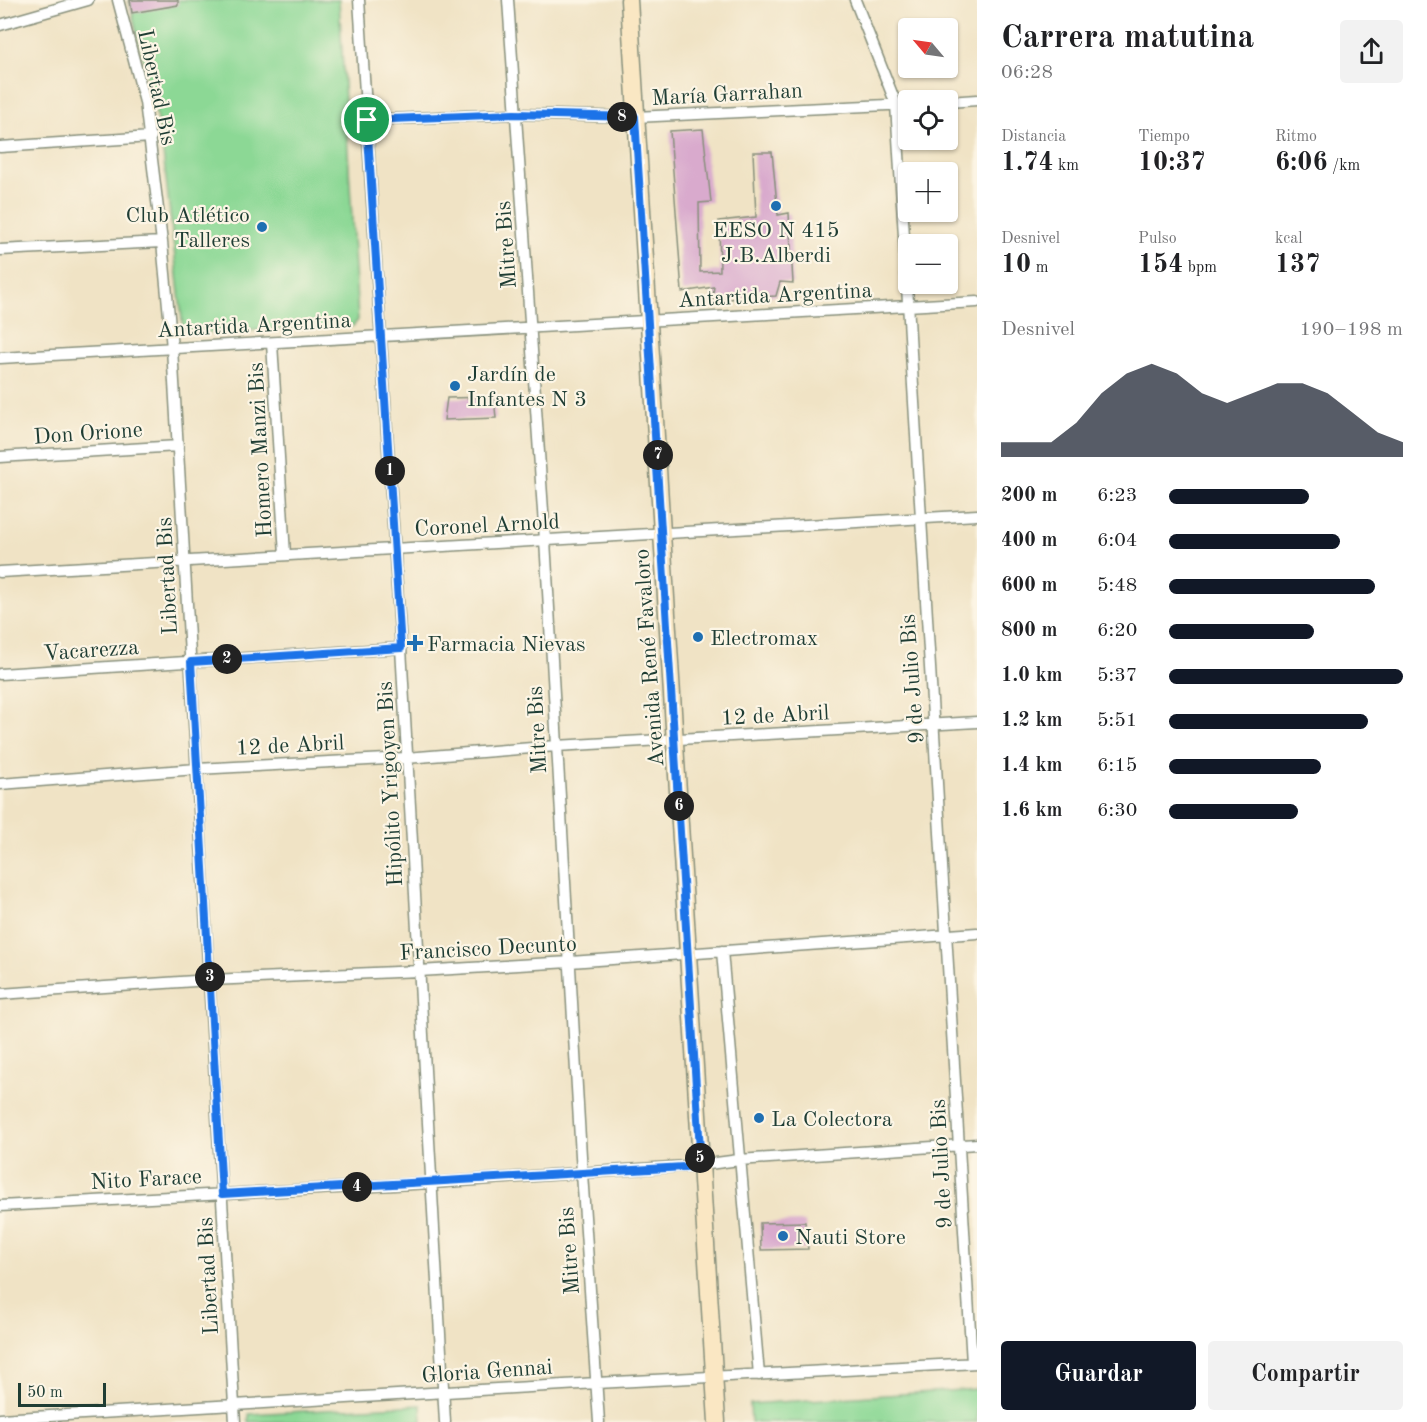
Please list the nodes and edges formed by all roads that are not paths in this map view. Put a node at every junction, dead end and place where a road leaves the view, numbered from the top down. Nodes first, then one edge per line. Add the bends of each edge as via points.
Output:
1 (87, 0) edge
2 (118, 0) edge
3 (359, 0) edge
4 (508, 0) edge
5 (628, 0) edge
6 (855, 0) edge
7 (0, 25) edge
8 (977, 100) edge
9 (958, 101) edge
10 (896, 104) junction
11 (514, 114) junction
12 (635, 117) junction
13 (367, 120) junction
14 (151, 137) junction
15 (0, 147) edge
16 (162, 242) junction
17 (0, 250) edge
18 (977, 302) edge
19 (908, 306) junction
20 (649, 321) junction
21 (531, 328) junction
22 (381, 336) junction
23 (272, 343) junction
24 (172, 348) junction
25 (0, 358) edge
26 (178, 446) junction
27 (0, 457) edge
28 (977, 515) edge
29 (921, 518) junction
30 (662, 534) junction
31 (545, 540) junction
32 (394, 549) junction
33 (285, 555) junction
34 (185, 561) junction
35 (0, 572) edge
36 (401, 648) junction
37 (191, 662) junction
38 (0, 674) edge
39 (977, 722) edge
40 (933, 725) junction
41 (675, 739) junction
42 (556, 746) junction
43 (406, 758) junction
44 (197, 769) junction
45 (0, 784) edge
46 (977, 933) edge
47 (946, 935) junction
48 (722, 951) junction
49 (688, 954) junction
50 (570, 962) junction
51 (419, 971) junction
52 (210, 980) junction
53 (0, 994) edge
54 (977, 1144) edge
55 (959, 1146) junction
56 (739, 1160) junction
57 (701, 1166) junction
58 (582, 1173) junction
59 (431, 1183) junction
60 (222, 1194) junction
61 (0, 1206) edge
62 (974, 1363) edge
63 (759, 1375) junction
64 (714, 1378) junction
65 (597, 1383) junction
66 (443, 1393) junction
67 (234, 1405) junction
68 (0, 1419) edge
69 (235, 1422) edge
70 (445, 1422) edge
71 (599, 1422) edge
72 (717, 1422) edge

1 - 7 street
2 - 14 street, Libertad Bis
3 - 13 street, Hipólito Yrigoyen Bis
4 - 11 street, Mitre Bis
5 - 12 main road, Avenida René Favaloro
6 - 10 street, 9 de Julio Bis
8 - 9 street
10 - 12 street, María Garrahan
10 - 19 street, 9 de Julio Bis
11 - 12 street, María Garrahan
11 - 13 street, María Garrahan
11 - 21 street, Mitre Bis
12 - 20 main road, Avenida René Favaloro
13 - 22 street, Hipólito Yrigoyen Bis
14 - 15 street
14 - 16 street, Libertad Bis
16 - 17 street
16 - 24 street, Libertad Bis
18 - 19 street, Antartida Argentina
19 - 20 street, Antartida Argentina
19 - 29 street, 9 de Julio Bis
20 - 21 street, Antartida Argentina
20 - 30 main road, Avenida René Favaloro
21 - 22 street, Antartida Argentina
21 - 31 street, Mitre Bis
22 - 23 street, Antartida Argentina
22 - 32 street, Hipólito Yrigoyen Bis
23 - 24 street, Antartida Argentina
23 - 33 street, Homero Manzi Bis
24 - 25 street, Antartida Argentina
24 - 26 street, Libertad Bis
26 - 27 street, Don Orione
26 - 34 street, Libertad Bis
28 - 29 street, Coronel Arnold
29 - 30 street, Coronel Arnold
29 - 40 street, 9 de Julio Bis
30 - 31 street, Coronel Arnold
30 - 41 main road, Avenida René Favaloro
31 - 32 street, Coronel Arnold
31 - 42 street, Mitre Bis
32 - 33 street, Coronel Arnold
32 - 36 street, Hipólito Yrigoyen Bis
33 - 34 street, Coronel Arnold
34 - 35 street, Coronel Arnold
34 - 37 street, Libertad Bis
36 - 37 street, Vacarezza
36 - 43 street, Hipólito Yrigoyen Bis
37 - 38 street, Vacarezza
37 - 44 street, Libertad Bis
39 - 40 street, 12 de Abril
40 - 41 street, 12 de Abril
40 - 47 street, 9 de Julio Bis
41 - 42 street, 12 de Abril
41 - 49 main road, Avenida René Favaloro
42 - 43 street, 12 de Abril
42 - 50 street, Mitre Bis
43 - 44 street, 12 de Abril
43 - 51 street, Hipólito Yrigoyen Bis
44 - 45 street, 12 de Abril
44 - 52 street, Libertad Bis
46 - 47 street, Francisco Decunto
47 - 48 street, Francisco Decunto
47 - 55 street, 9 de Julio Bis
48 - 49 street, Francisco Decunto
48 - 56 street
49 - 50 street, Francisco Decunto
49 - 57 main road, Avenida René Favaloro
50 - 51 street, Francisco Decunto
50 - 58 street, Mitre Bis
51 - 52 street, Francisco Decunto
51 - 59 street, Hipólito Yrigoyen Bis
52 - 53 street, Francisco Decunto
52 - 60 street, Libertad Bis
54 - 55 street, Nito Farace
55 - 56 street, Nito Farace
55 - 62 street, 9 de Julio Bis
56 - 57 street, Nito Farace
56 - 63 street
57 - 58 street, Nito Farace
57 - 64 main road, Avenida René Favaloro
58 - 59 street, Nito Farace
58 - 65 street, Mitre Bis
59 - 60 street, Nito Farace
59 - 66 street, Hipólito Yrigoyen Bis
60 - 61 street, Nito Farace
60 - 67 street, Libertad Bis
62 - 63 street, Gloria Gennai
63 - 64 street, Gloria Gennai
64 - 65 street, Gloria Gennai
64 - 72 main road, Avenida René Favaloro
65 - 66 street, Gloria Gennai
65 - 71 street, Mitre Bis
66 - 67 street, Gloria Gennai
66 - 70 street, Hipólito Yrigoyen Bis
67 - 68 street, Gloria Gennai
67 - 69 street, Libertad Bis

